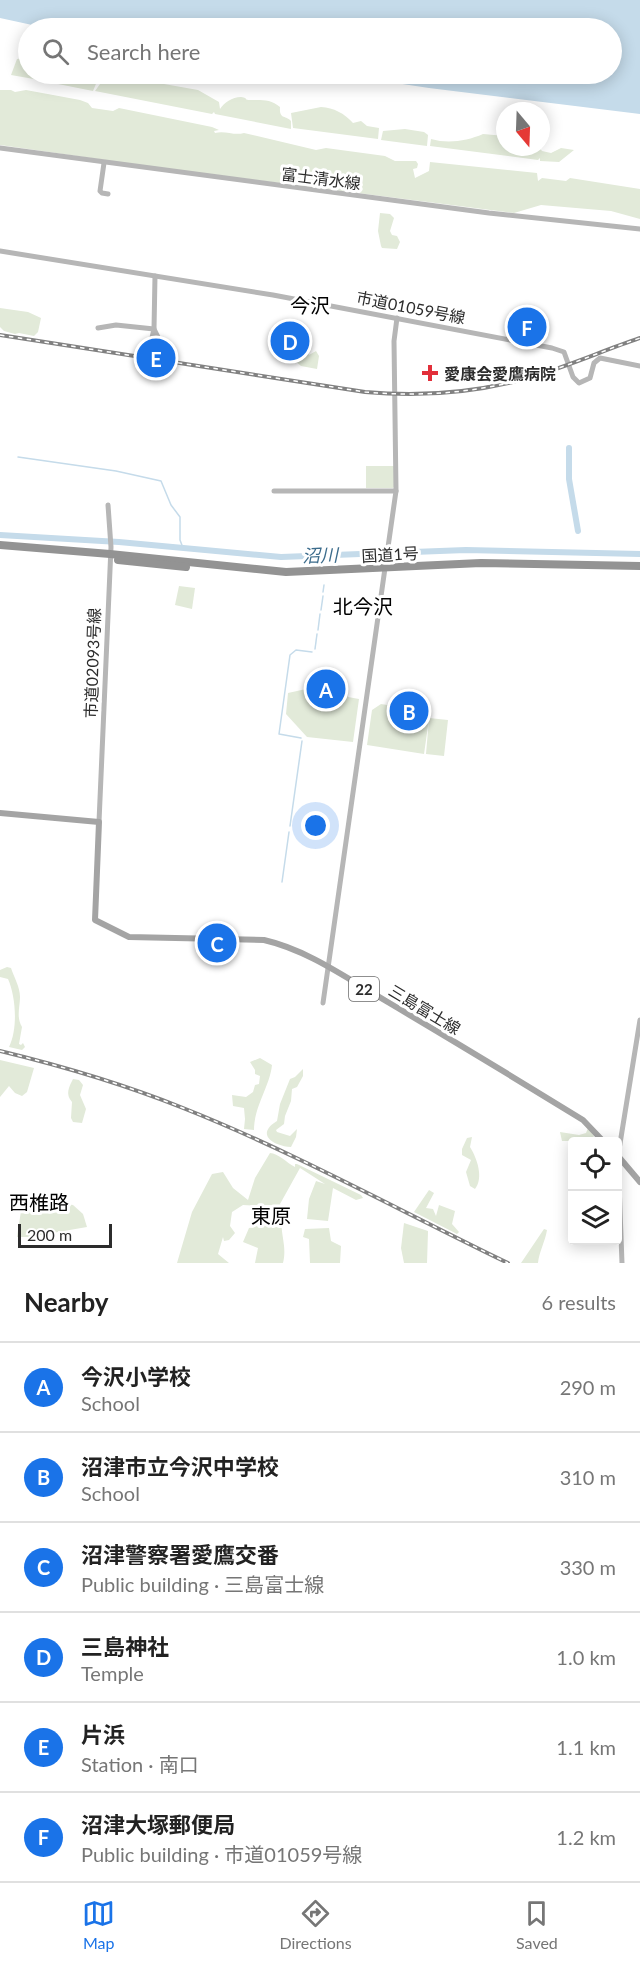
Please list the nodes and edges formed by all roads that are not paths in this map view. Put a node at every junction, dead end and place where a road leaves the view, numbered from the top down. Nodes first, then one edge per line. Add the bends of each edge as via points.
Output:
1 (0, 148) edge
2 (104, 163) junction
3 (108, 194) dead end
4 (640, 229) edge
5 (0, 252) edge
6 (155, 276) junction
7 (397, 318) junction
8 (99, 328) dead end
9 (640, 366) edge
10 (274, 491) dead end
11 (396, 491) junction
12 (108, 505) dead end
13 (0, 545) edge
14 (0, 550) edge
15 (110, 553) junction
16 (640, 566) edge
17 (386, 570) junction
18 (640, 571) edge
19 (0, 813) edge
20 (99, 822) junction
21 (328, 966) junction
22 (323, 1003) dead end
23 (640, 1020) edge
24 (599, 1137) edge
25 (621, 1137) edge
26 (622, 1161) edge
27 (640, 1182) edge
28 (619, 1191) edge
29 (622, 1263) edge

1 - 2 street, 富士清水線
2 - 3 street via 100,191
2 - 4 street, 富士清水線
5 - 6 street, 市道01059号線
6 - 7 street, 市道01059号線
6 - 8 street via 154,329
7 - 9 street, 市道01059号線 via 564,352 579,383 590,378 594,363 600,358
7 - 11 street
10 - 11 street
11 - 17 street
12 - 15 street, 市道02093号線
13 - 15 highway, 国道1号
14 - 15 highway, 国道1号
15 - 17 highway, 国道1号 via 274,572
15 - 20 street, 市道02093号線
16 - 17 highway, 国道1号 via 481,563
17 - 18 highway, 国道1号
17 - 21 street
19 - 20 main road
20 - 21 main road, 三島富士線 / 22 via 95,921 129,937 264,940
21 - 22 street
21 - 24 main road, 三島富士線 / 22 via 577,1117
23 - 25 street
26 - 27 main road
28 - 29 street

